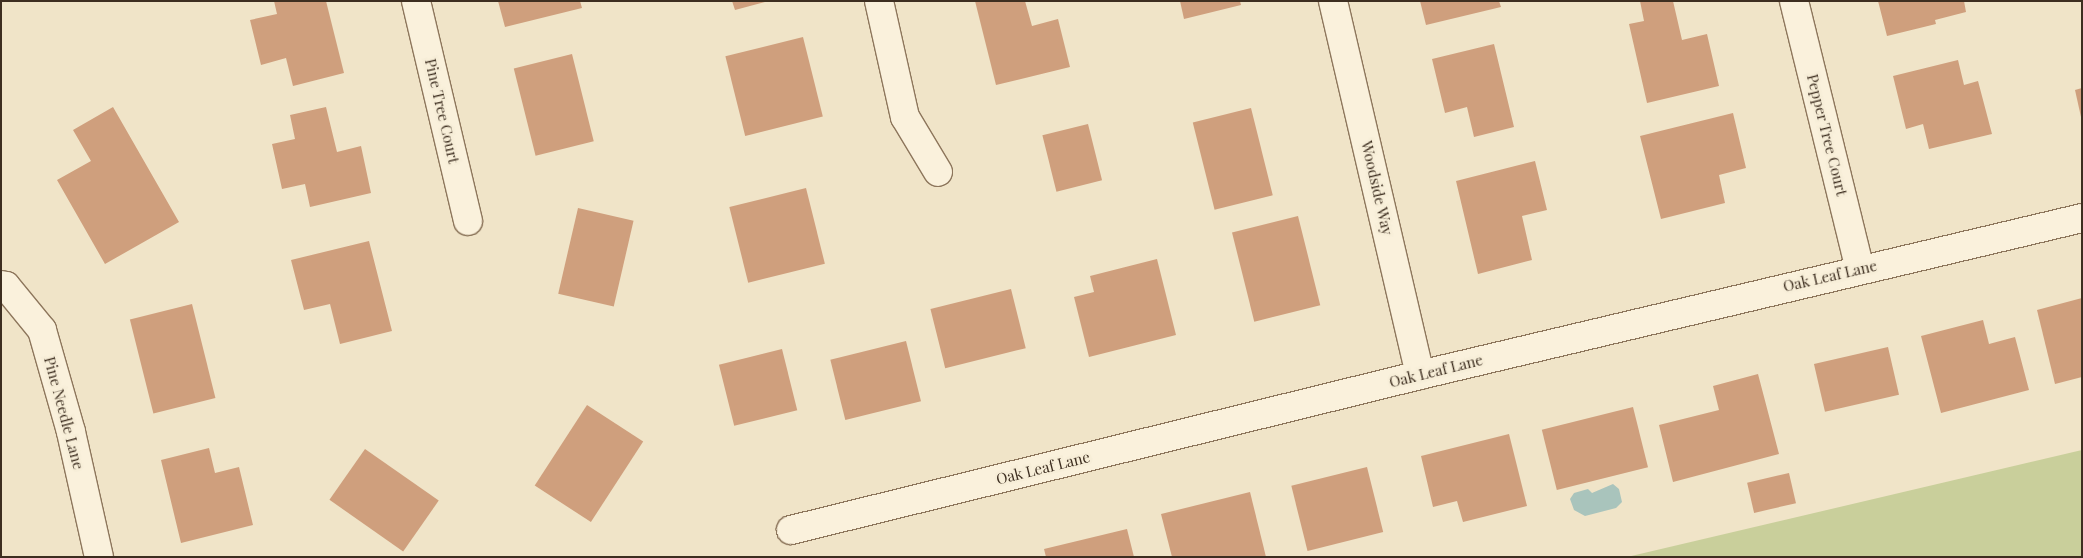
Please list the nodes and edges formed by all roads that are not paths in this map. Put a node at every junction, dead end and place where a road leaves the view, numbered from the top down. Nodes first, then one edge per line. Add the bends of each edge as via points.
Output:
1 (416, 1) edge
2 (879, 1) edge
3 (1332, 1) edge
4 (1794, 1) edge
5 (938, 172) dead end
6 (2082, 218) edge
7 (468, 221) dead end
8 (1860, 269) junction
9 (1, 285) edge
10 (1420, 375) junction
11 (791, 530) dead end
12 (99, 557) edge

1 - 7 street, Pine Tree Court
2 - 5 street via 906,117
3 - 10 street, Woodside Way
4 - 8 street, Pepper Tree Court
6 - 8 street, Oak Leaf Lane
8 - 10 street, Oak Leaf Lane
9 - 12 street, Pine Needle Lane via 6,286 42,330 71,432
10 - 11 street, Oak Leaf Lane

